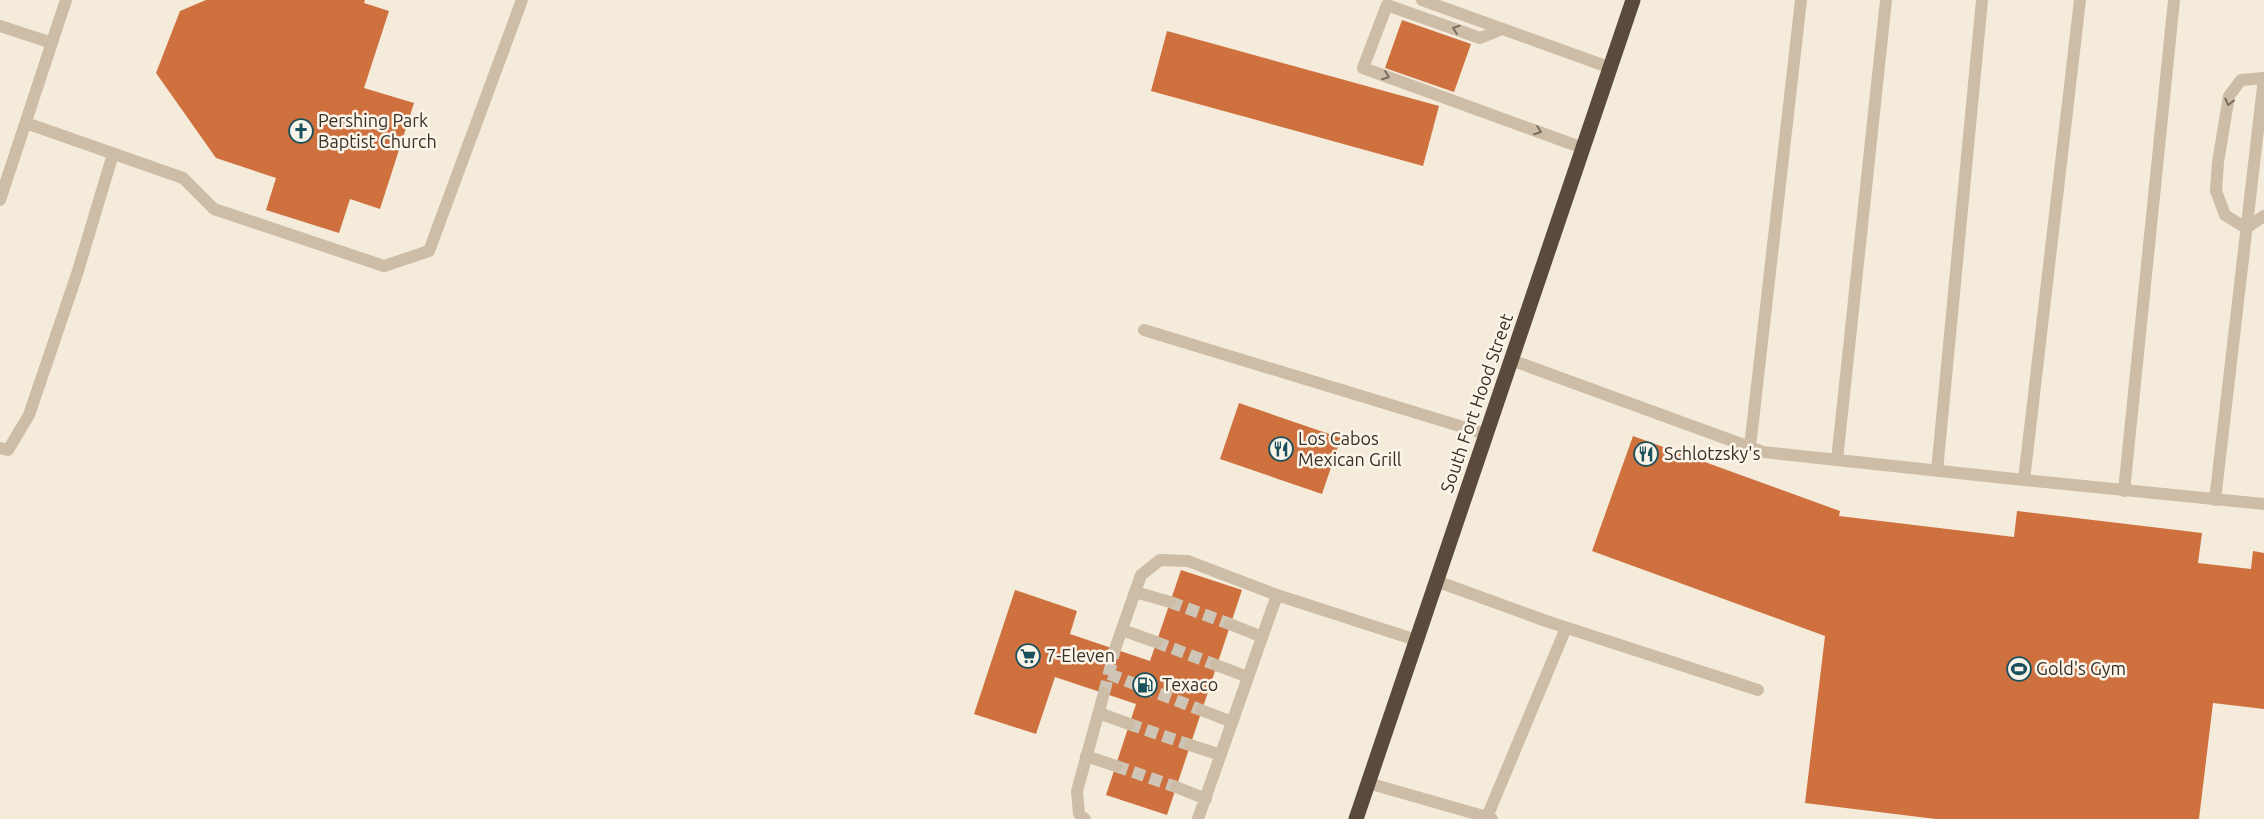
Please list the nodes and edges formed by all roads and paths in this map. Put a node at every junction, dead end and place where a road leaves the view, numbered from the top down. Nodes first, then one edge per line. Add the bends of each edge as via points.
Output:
1 (66, 0) edge
2 (522, 0) edge
3 (1422, 0) edge
4 (1634, 0) edge
5 (1801, 0) edge
6 (1886, 0) edge
7 (1982, 0) edge
8 (2080, 0) edge
9 (2174, 0) edge
10 (0, 26) edge
11 (1502, 29) junction
12 (52, 43) junction
13 (1610, 68) junction
14 (2264, 78) edge
15 (26, 122) junction
16 (1583, 148) junction
17 (113, 154) junction
18 (0, 200) edge
19 (2264, 216) edge
20 (2246, 228) junction
21 (1144, 330) dead end
22 (1511, 360) junction
23 (1486, 434) junction
24 (1750, 447) junction
25 (0, 448) edge
26 (1837, 460) junction
27 (1937, 471) junction
28 (2024, 480) junction
29 (2124, 491) junction
30 (2215, 500) junction
31 (2264, 504) edge
32 (1436, 581) junction
33 (1135, 592) junction
34 (1277, 595) junction
35 (1170, 602) tunnel mouth
36 (1230, 624) tunnel mouth
37 (1566, 628) junction
38 (1122, 630) junction
39 (1262, 637) junction
40 (1416, 640) junction
41 (1156, 642) tunnel mouth
42 (1115, 649) tunnel mouth
43 (1216, 665) tunnel mouth
44 (1248, 677) junction
45 (1758, 690) dead end
46 (1104, 693) tunnel mouth
47 (1201, 710) tunnel mouth
48 (1099, 713) junction
49 (1232, 722) junction
50 (1129, 724) tunnel mouth
51 (1190, 745) tunnel mouth
52 (1220, 755) junction
53 (1086, 756) junction
54 (1116, 766) tunnel mouth
55 (1368, 783) junction
56 (1176, 787) tunnel mouth
57 (1206, 799) junction
58 (1489, 818) edge
59 (1085, 819) edge
60 (1198, 819) edge
61 (1356, 819) edge

1 - 12 street
2 - 17 street via 429,250 384,266 214,209 183,178
3 - 11 street
4 - 13 highway, South Fort Hood Street
5 - 24 street
6 - 26 street
7 - 27 street
8 - 28 street
9 - 29 street
10 - 12 street
11 - 13 street
11 -> 16 street via 1480,38 1387,5 1364,68
12 - 15 street
13 - 16 highway, South Fort Hood Street
14 - 20 street
14 -> 20 street via 2241,80 2229,96 2218,162 2216,191 2226,215
15 - 17 street
15 - 18 street
16 - 22 highway, South Fort Hood Street
17 - 25 street via 30,414 8,450
19 - 20 street
20 - 30 street
21 - 23 street
22 - 23 highway, South Fort Hood Street
22 - 24 street
23 - 32 highway, South Fort Hood Street
24 - 26 street via 1763,452
26 - 27 street
27 - 28 street
28 - 29 street
29 - 30 street
30 - 31 street
32 - 37 street
32 - 40 highway, South Fort Hood Street
33 - 34 street via 1141,575 1160,560 1188,560
33 - 35 street
33 - 38 street
34 - 39 street
34 - 40 street
36 - 39 street
37 - 45 street
37 - 58 street
38 - 41 street
38 - 42 street
39 - 44 street
40 - 55 highway, South Fort Hood Street
43 - 44 street
44 - 49 street
46 - 48 street
47 - 49 street
48 - 50 street
48 - 53 street
49 - 52 street
51 - 52 street
52 - 57 street
53 - 54 street
53 - 59 street via 1077,791 1079,814
55 - 58 street
55 - 61 highway, South Fort Hood Street
56 - 57 street
57 - 60 street

